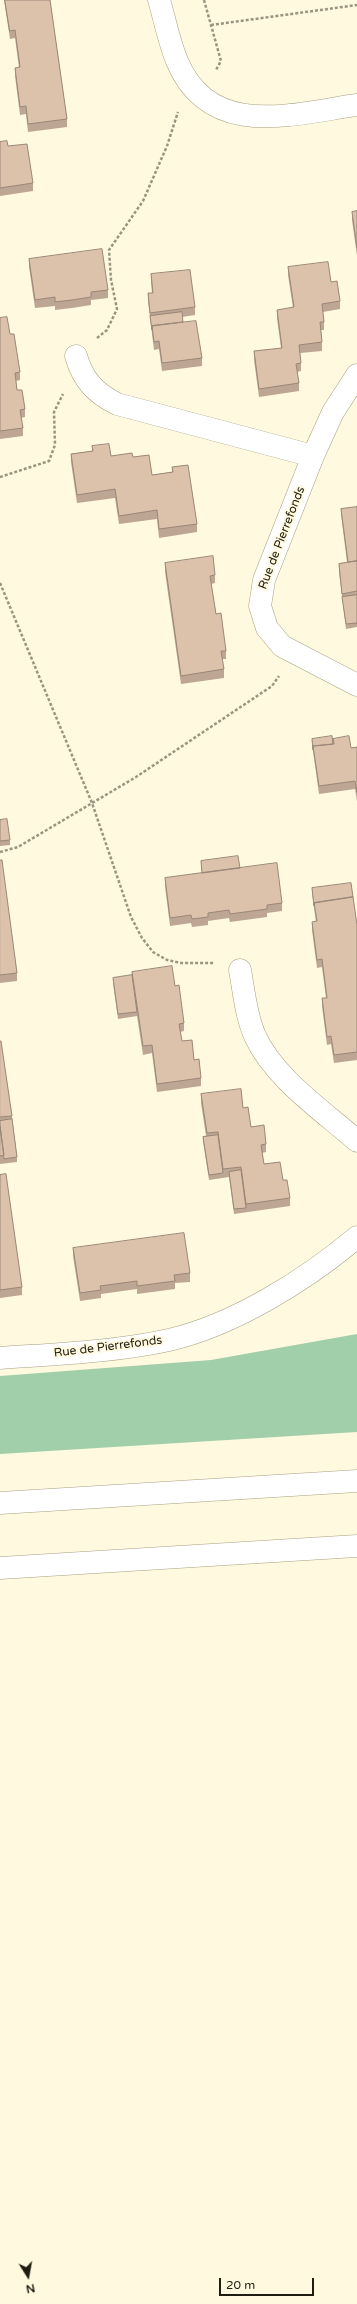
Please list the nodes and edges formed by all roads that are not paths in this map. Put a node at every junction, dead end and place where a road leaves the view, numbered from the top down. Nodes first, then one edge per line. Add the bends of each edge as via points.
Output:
1 (159, 0) edge
2 (357, 105) edge
3 (76, 356) road end
4 (357, 375) edge
5 (313, 456) junction
6 (357, 685) edge
7 (240, 970) road end
8 (357, 1141) edge
9 (357, 1237) edge
10 (0, 1358) edge
11 (357, 1481) edge
12 (0, 1503) edge
13 (357, 1546) edge
14 (0, 1568) edge

1 - 2 main road via 177,62 195,89 222,109 254,118
3 - 5 main road via 85,379 103,397 132,410
4 - 5 main road, Rue de Pierrefonds via 333,412
5 - 6 main road, Rue de Pierrefonds via 264,580 260,606 262,617 274,638 293,653
7 - 8 main road via 250,1021 263,1051 277,1070
9 - 10 main road, Rue de Pierrefonds via 285,1288 230,1318 201,1330 139,1346
11 - 12 main road
13 - 14 main road

